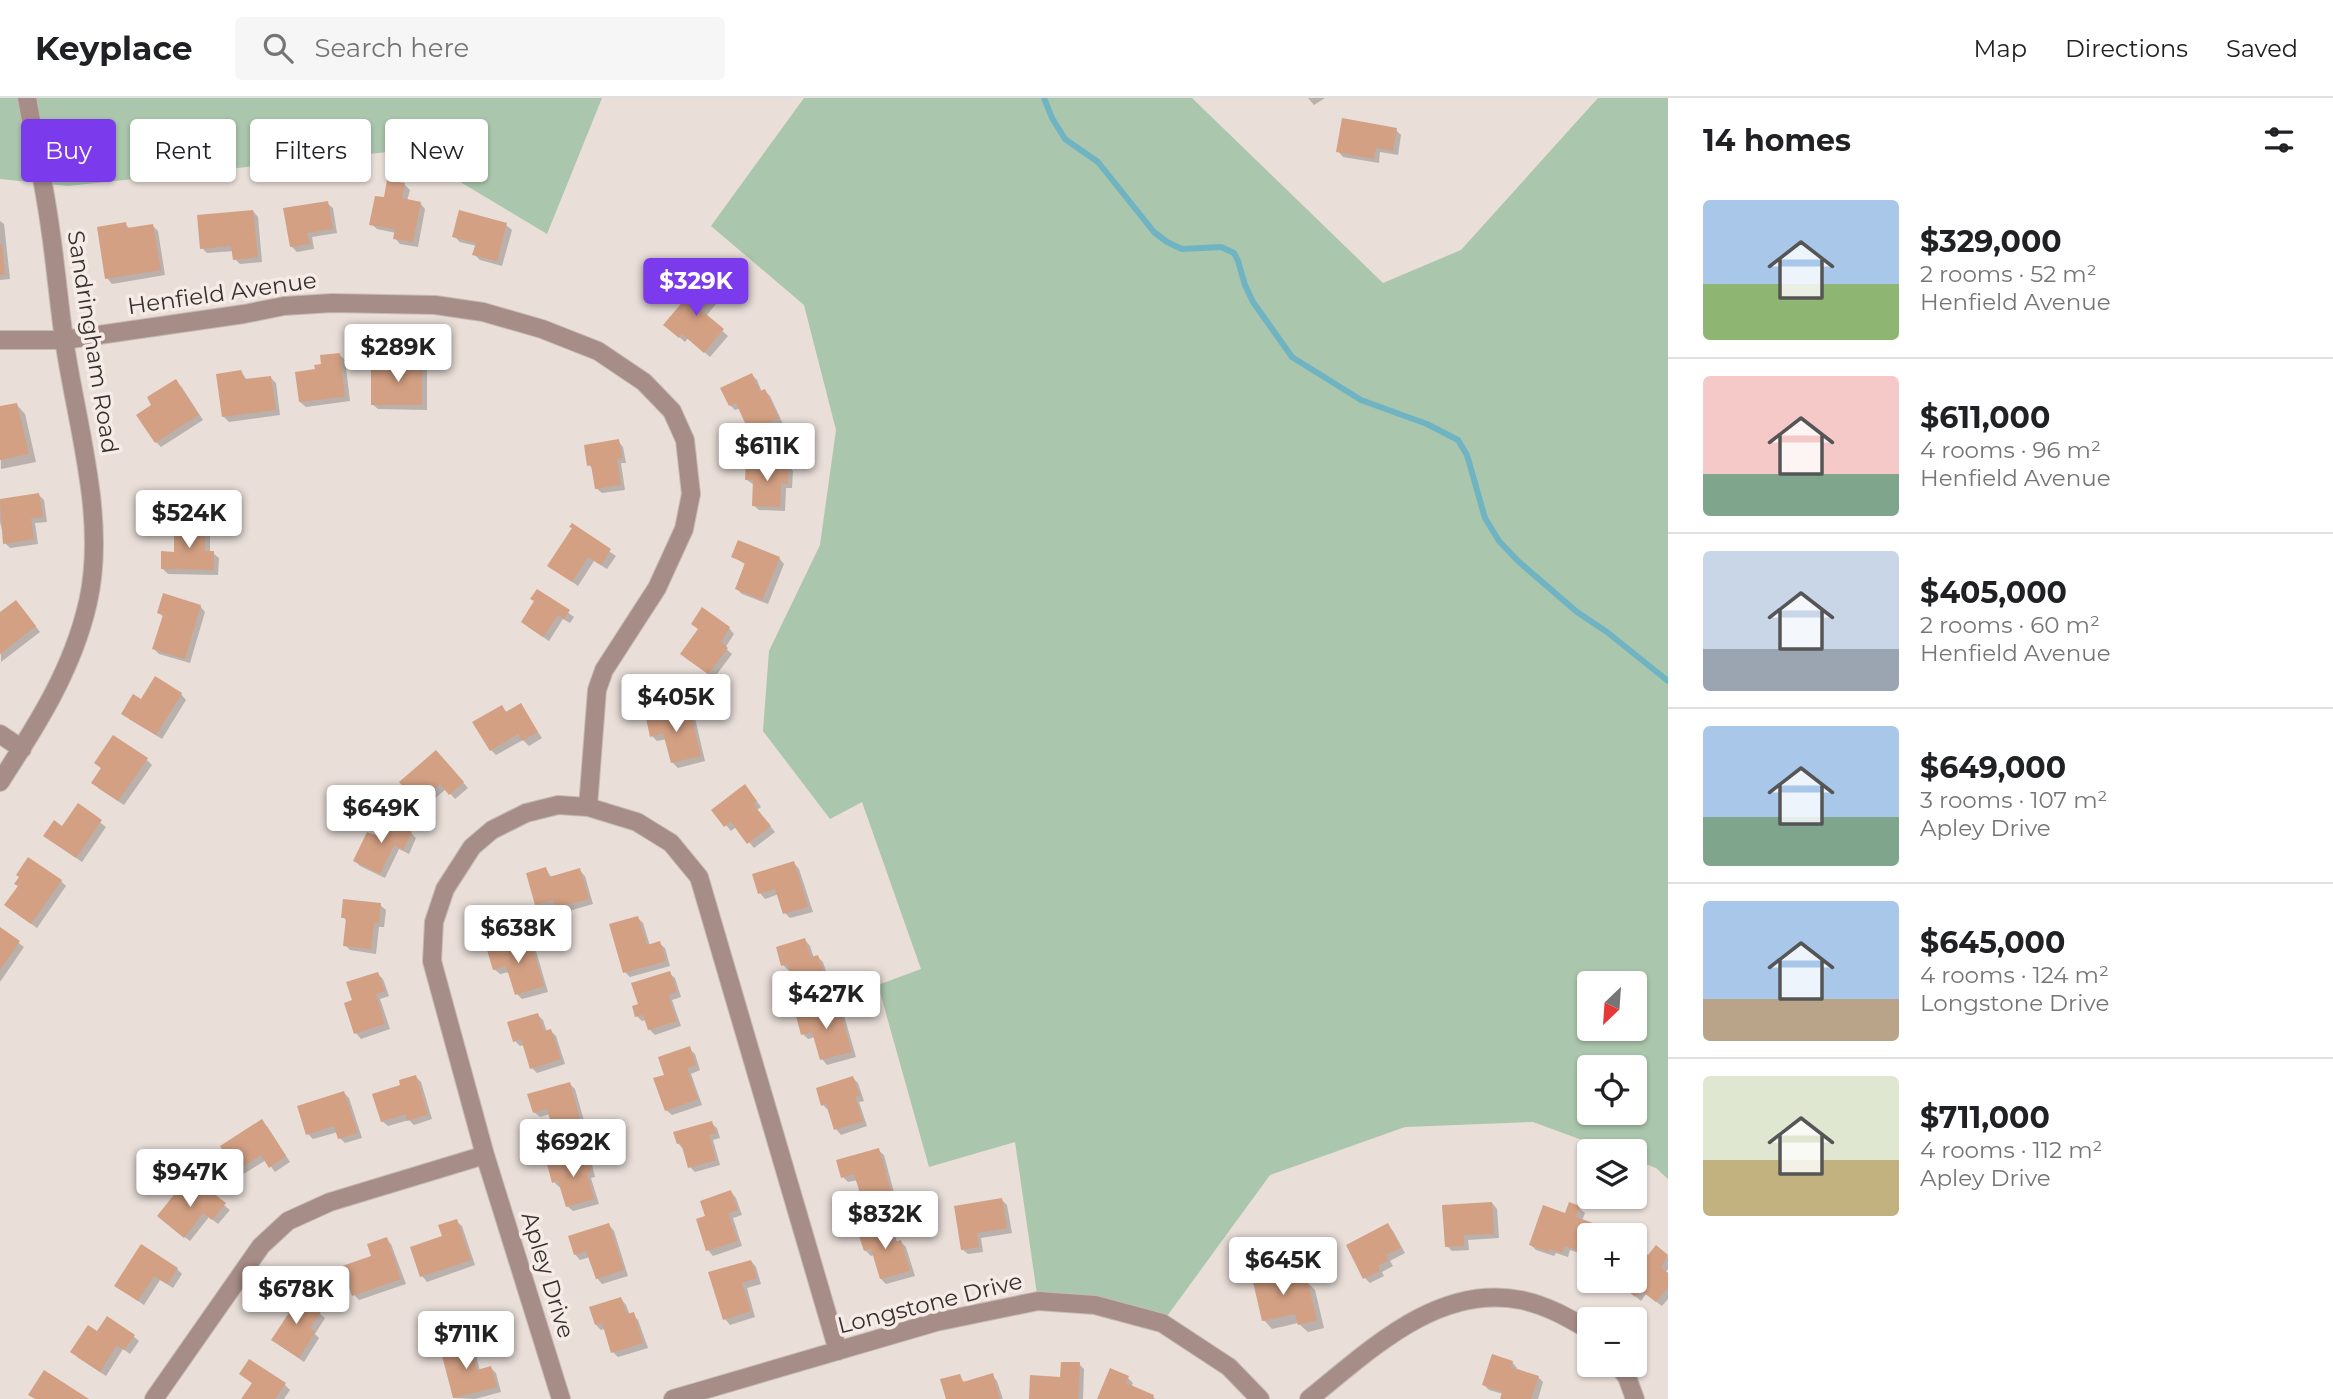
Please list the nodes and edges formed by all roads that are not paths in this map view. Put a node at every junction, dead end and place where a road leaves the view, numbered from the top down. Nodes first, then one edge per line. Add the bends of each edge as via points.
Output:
1 (27, 98) edge
2 (0, 340) edge
3 (64, 340) junction
4 (0, 734) edge
5 (22, 749) junction
6 (0, 782) edge
7 (587, 807) junction
8 (485, 1155) junction
9 (1577, 1323) edge
10 (838, 1351) junction
11 (1627, 1377) edge
12 (154, 1399) edge
13 (561, 1399) edge
14 (673, 1399) edge
15 (1260, 1399) edge
16 (1309, 1399) edge
17 (1635, 1399) edge

1 - 3 street, Sandringham Road
2 - 3 street, Henfield Avenue
3 - 5 street, Sandringham Road via 90,482 94,555 89,600 76,647
3 - 7 street, Henfield Avenue via 284,306 435,305 483,312 542,329 598,351 644,382 672,411 685,440 691,494 684,529 657,588 604,670 597,690
4 - 5 street
5 - 6 street, Sandringham Road
7 - 8 street, Apley Drive via 558,805 526,813 492,830 472,848 445,889 434,922 432,961
7 - 10 street, Apley Drive via 636,822 671,843 699,877
8 - 12 street via 330,1202 288,1221 261,1246
8 - 13 street, Apley Drive
9 - 16 street via 1520,1299 1481,1298 1453,1304 1401,1327
10 - 14 street, Longstone Drive
10 - 15 street, Longstone Drive via 936,1322 1038,1301 1095,1305 1162,1323 1229,1367
11 - 17 street

